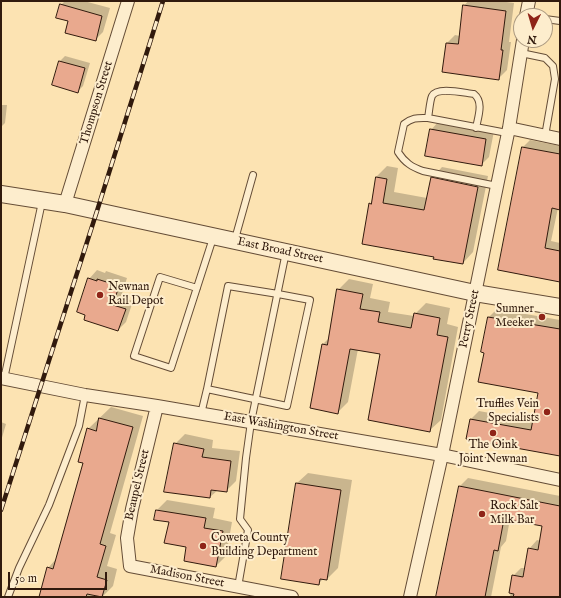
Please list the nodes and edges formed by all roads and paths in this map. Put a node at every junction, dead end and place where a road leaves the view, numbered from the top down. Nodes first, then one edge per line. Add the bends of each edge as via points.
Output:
1 (128, 1) edge
2 (522, 48) edge
3 (521, 53) junction
4 (428, 118) junction
5 (476, 128) junction
6 (508, 131) junction
7 (545, 136) junction
8 (560, 139) edge
9 (253, 175) dead end
10 (497, 186) junction
11 (1, 194) edge
12 (42, 200) junction
13 (66, 204) junction
14 (213, 236) junction
15 (235, 241) junction
16 (286, 252) junction
17 (197, 288) junction
18 (475, 293) junction
19 (278, 294) junction
20 (560, 307) edge
21 (3, 378) edge
22 (207, 390) junction
23 (85, 395) junction
24 (256, 400) junction
25 (157, 406) junction
26 (202, 414) junction
27 (252, 422) junction
28 (442, 455) junction
29 (560, 480) edge
30 (130, 566) joint
31 (238, 587) junction
32 (251, 593) edge
33 (8, 597) edge
34 (292, 597) edge
35 (410, 597) edge

1 - 13 street, Thompson Street
2 - 3 street, Perry Street
3 - 6 street, Perry Street
3 - 7 lane via 545,58 553,66 554,79
4 - 5 lane
4 - 5 lane via 432,96 436,92 443,90 474,94 480,104
4 - 10 lane via 416,118 404,124 398,152 402,159 423,171
5 - 6 lane
6 - 7 street
6 - 10 street, Perry Street
7 - 8 street
9 - 15 lane
10 - 18 street, Perry Street
11 - 12 street, East Broad Street
12 - 13 street, East Broad Street
12 - 21 lane
13 - 14 street, East Broad Street
14 - 15 street, East Broad Street
14 - 17 lane
15 - 16 street, East Broad Street
16 - 18 street, East Broad Street
16 - 19 lane
17 - 17 lane via 171,368 134,356 160,277
18 - 20 street, East Broad Street
18 - 28 street, Perry Street
19 - 22 lane via 228,286
19 - 24 lane
19 - 24 lane via 310,300 287,406
21 - 23 street, East Washington Street
22 - 24 lane
22 - 26 lane
23 - 25 street, East Washington Street
23 - 33 lane via 79,426 49,505
24 - 27 lane
25 - 26 street, East Washington Street
25 - 30 street, Beaupel Street via 127,538
26 - 27 street, East Washington Street
27 - 28 street, East Washington Street
27 - 31 lane via 240,519 248,530
28 - 29 street, East Washington Street
28 - 35 street, Perry Street
30 - 31 street, Madison Street
31 - 32 street, Madison Street
32 - 34 street, Madison Street

